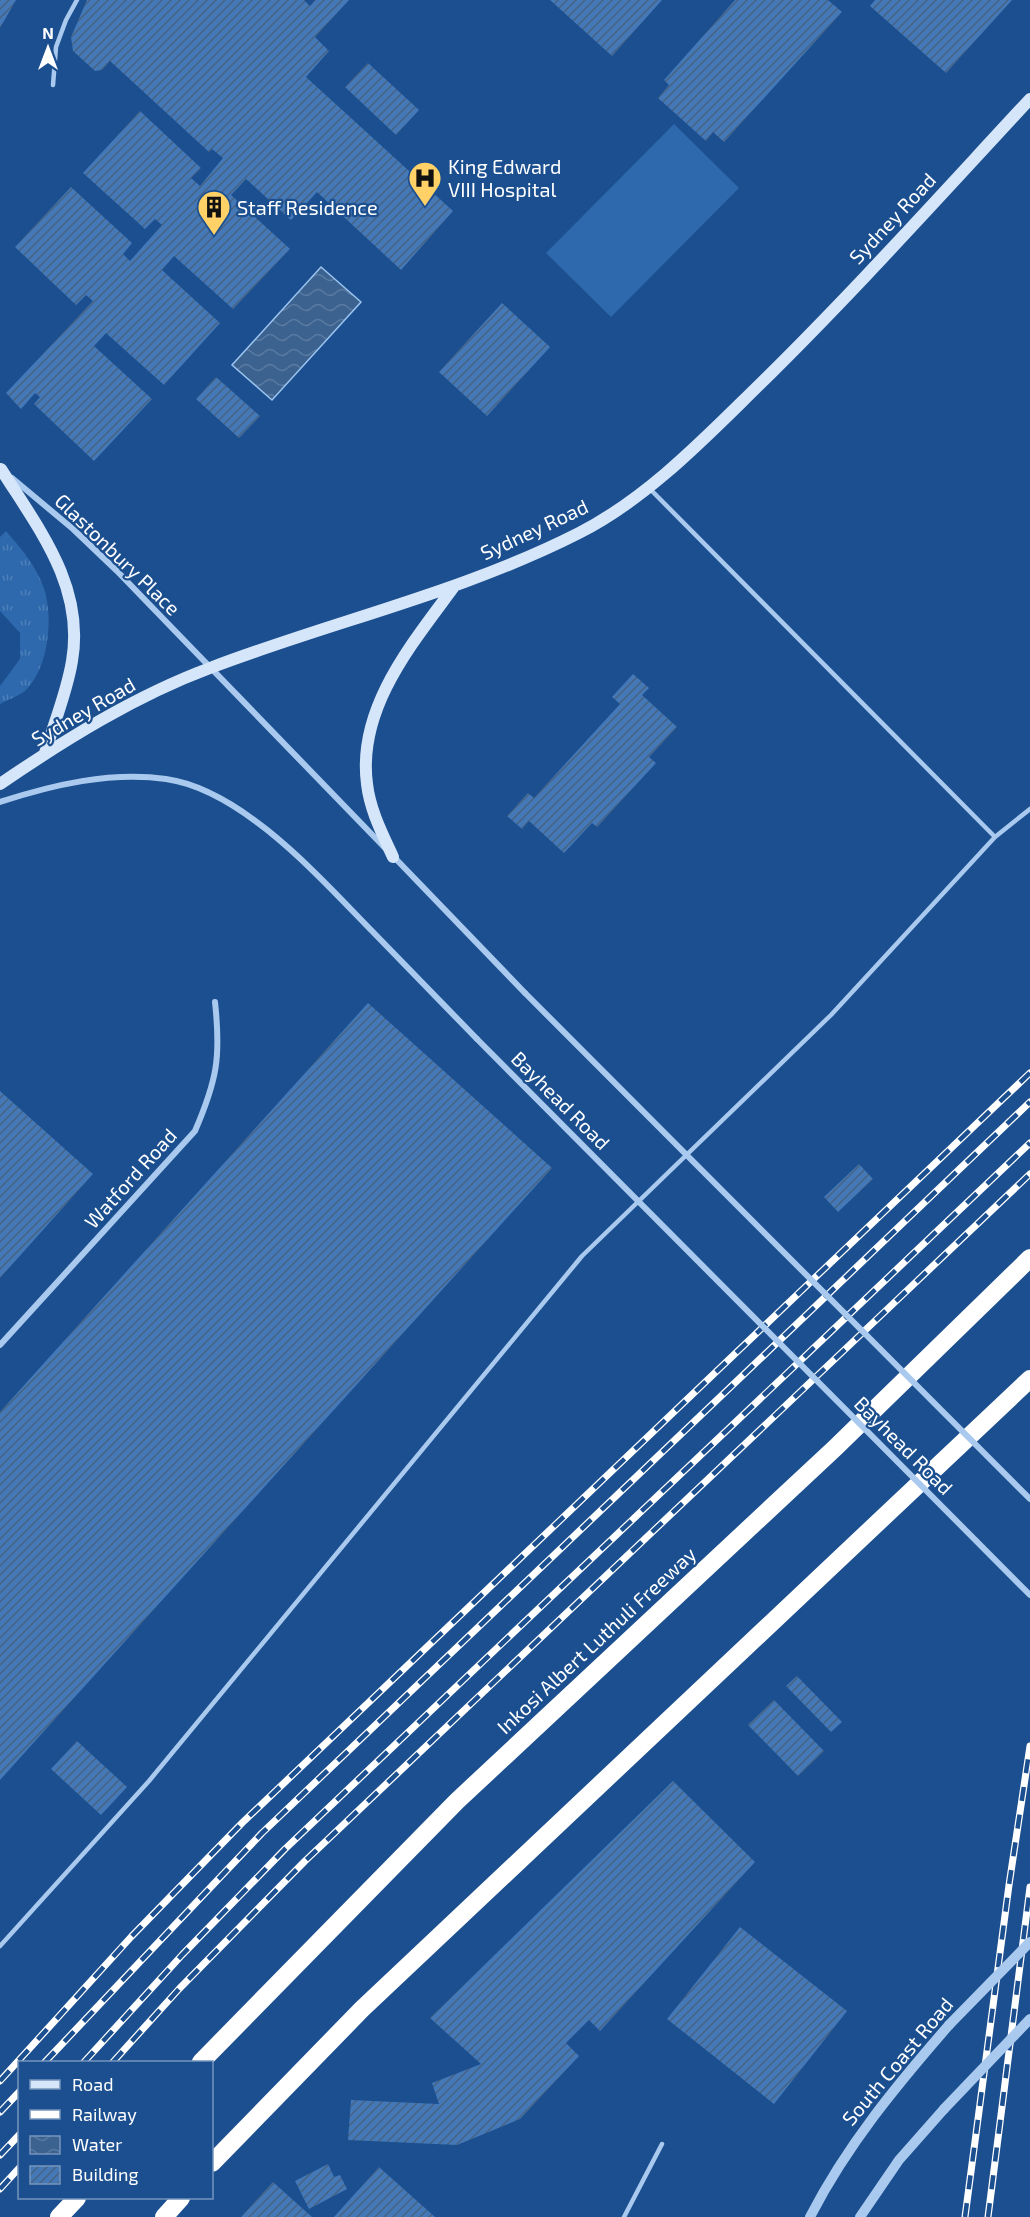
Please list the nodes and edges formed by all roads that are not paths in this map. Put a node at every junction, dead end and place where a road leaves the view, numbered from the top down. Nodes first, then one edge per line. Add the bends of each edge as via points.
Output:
1 (77, 0) edge
2 (53, 86) dead end
3 (1030, 99) edge
4 (0, 469) edge
5 (648, 487) junction
6 (453, 588) junction
7 (209, 668) junction
8 (45, 753) junction
9 (0, 784) edge
10 (0, 802) edge
11 (1030, 809) edge
12 (995, 837) junction
13 (393, 857) junction
14 (215, 1002) dead end
15 (1030, 1258) edge
16 (0, 1345) edge
17 (1030, 1379) edge
18 (1030, 1499) edge
19 (1030, 1595) edge
20 (1030, 1942) edge
21 (0, 1946) edge
22 (1030, 2019) edge
23 (202, 2061) edge
24 (662, 2144) dead end
25 (213, 2162) edge
26 (76, 2199) edge
27 (180, 2199) edge
28 (60, 2217) edge
29 (164, 2217) edge
30 (624, 2217) edge
31 (810, 2217) edge
32 (860, 2217) edge

1 - 2 lane via 56,47
3 - 5 main road, Sydney Road via 809,336 717,427
4 - 7 street, Glastonbury Place via 73,529
4 - 8 main road via 57,559 71,600 75,636 72,662
5 - 6 main road, Sydney Road via 580,532
5 - 12 lane
6 - 7 main road, Sydney Road
6 - 13 main road via 401,661 372,722 365,758 367,785 375,818
7 - 8 main road, Sydney Road via 125,706
7 - 13 street
8 - 9 main road, Sydney Road
10 - 19 street, Bayhead Road, bridge via 62,786 131,777 168,779 216,798 257,822 310,868
11 - 12 lane
12 - 21 lane via 831,1015 582,1256 149,1780
13 - 18 street, bridge
14 - 16 street, Watford Road via 219,1044 216,1071 195,1131
15 - 23 highway, Inkosi Albert Luthuli Freeway via 835,1448 457,1801
17 - 25 highway via 362,2009
20 - 31 street, South Coast Road, bridge via 891,2091 832,2174
22 - 32 street, bridge via 899,2160
24 - 30 lane
26 - 28 highway
27 - 29 highway

